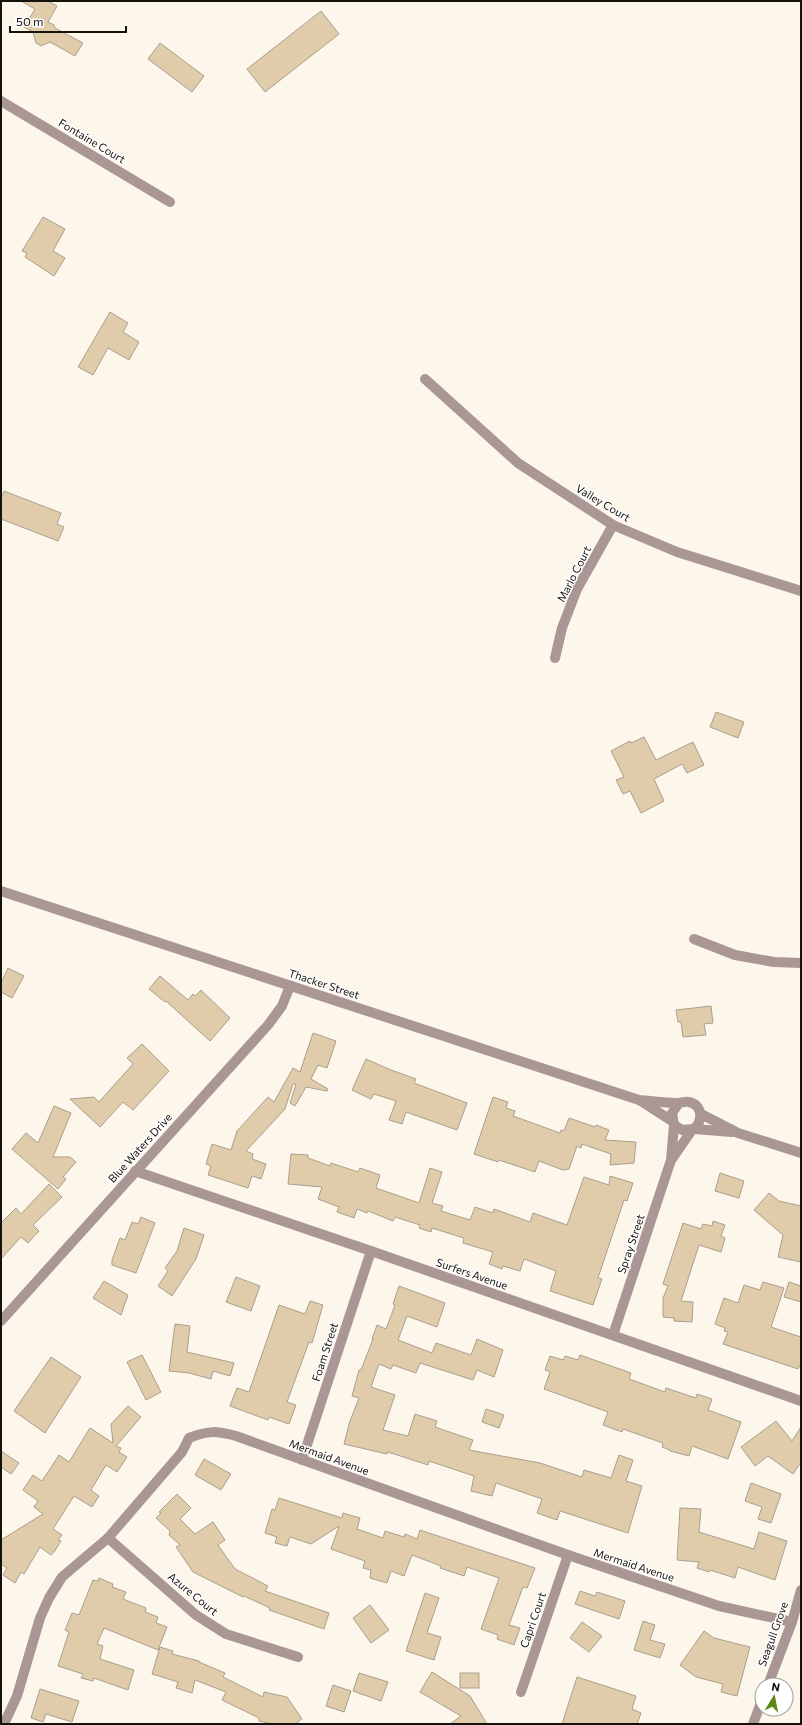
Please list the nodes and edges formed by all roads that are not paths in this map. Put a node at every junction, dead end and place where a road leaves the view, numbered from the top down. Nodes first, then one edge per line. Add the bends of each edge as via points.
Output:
1 (1, 101) edge
2 (170, 202) dead end
3 (425, 379) dead end
4 (613, 525) junction
5 (801, 590) edge
6 (555, 658) dead end
7 (1, 891) edge
8 (694, 939) dead end
9 (801, 963) edge
10 (290, 986) junction
11 (639, 1100) junction
12 (679, 1103) junction
13 (701, 1114) junction
14 (673, 1123) junction
15 (693, 1129) junction
16 (738, 1133) junction
17 (801, 1153) edge
18 (671, 1160) junction
19 (135, 1171) junction
20 (371, 1251) junction
21 (1, 1321) edge
22 (613, 1335) junction
23 (801, 1401) edge
24 (302, 1460) junction
25 (108, 1538) junction
26 (568, 1555) junction
27 (801, 1590) edge
28 (792, 1622) junction
29 (298, 1657) dead end
30 (771, 1677) edge
31 (521, 1692) dead end
32 (4, 1724) edge

1 - 2 street, Fontaine Court
3 - 4 street, Valley Court via 518,463
4 - 5 street, Valley Court via 677,552
4 - 6 street, Marlo Court via 577,589 562,628
7 - 10 street, Thacker Street
8 - 9 street via 735,955 774,962
10 - 11 street, Thacker Street
10 - 19 street, Blue Waters Drive via 282,1006 272,1020
11 - 12 street, Thacker Street
11 - 14 street, Thacker Street
12 - 13 street via 695,1104
12 - 14 street via 673,1109
13 - 15 street via 700,1122
13 - 16 street
14 - 15 street via 682,1130
14 - 18 street, Spray Street
15 - 16 street
15 - 18 street, Spray Street
16 - 17 street
18 - 22 street, Spray Street
19 - 20 street, Surfers Avenue
19 - 21 street, Blue Waters Drive
20 - 22 street, Surfers Avenue
20 - 24 street, Foam Street
22 - 23 street, Surfers Avenue
24 - 25 street, Mermaid Avenue via 221,1432 205,1431 189,1438 182,1452
24 - 26 street, Mermaid Avenue
25 - 29 street, Azure Court via 196,1615 226,1634
25 - 32 street, Mermaid Avenue via 62,1577 49,1598 40,1618 17,1696
26 - 28 street, Mermaid Avenue via 719,1606
26 - 31 street, Capri Court
27 - 28 street, Seagull Grove
28 - 30 street, Seagull Grove

